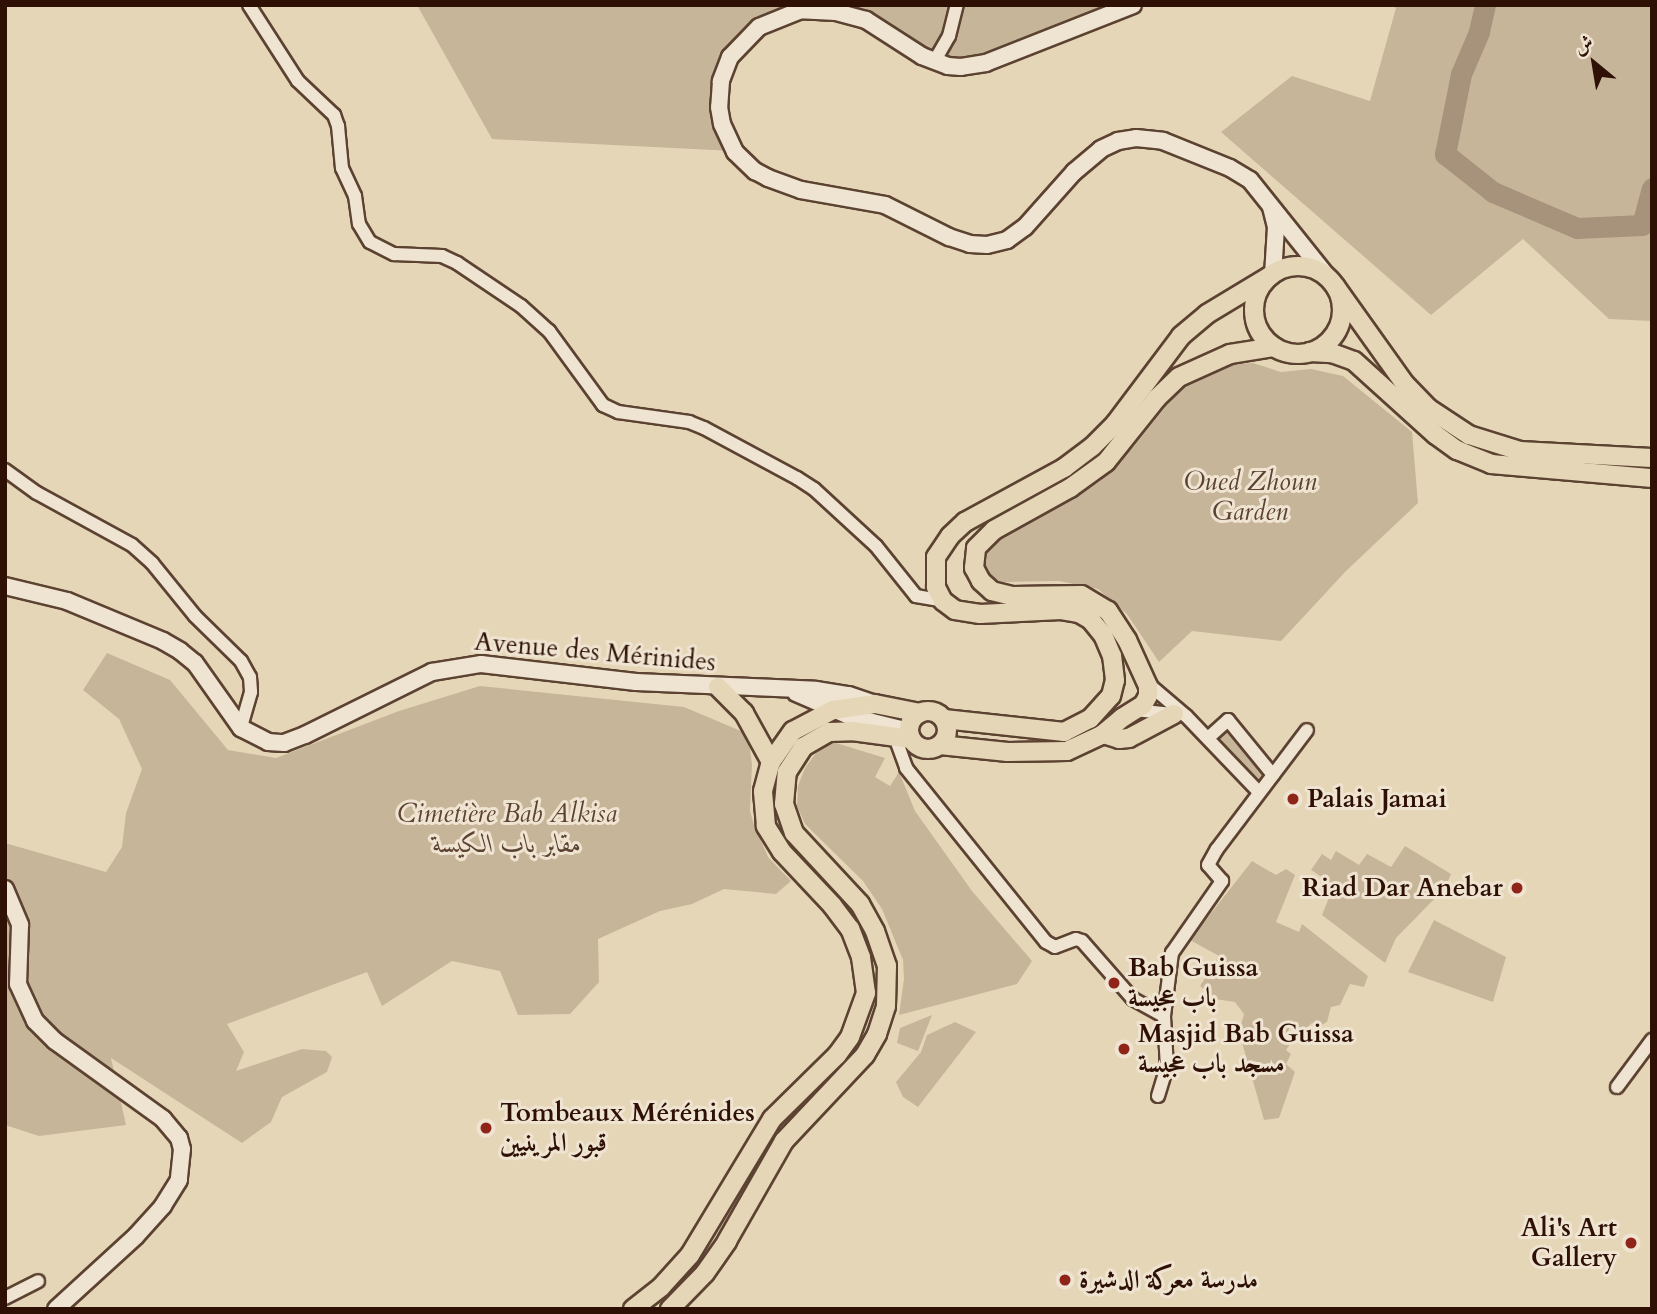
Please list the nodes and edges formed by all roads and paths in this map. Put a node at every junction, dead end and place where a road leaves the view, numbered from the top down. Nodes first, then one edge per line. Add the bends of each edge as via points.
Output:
1 (249, 5) edge
2 (957, 5) edge
3 (1133, 5) edge
4 (933, 62) junction
5 (1269, 201) junction
6 (1272, 276) junction
7 (1333, 283) junction
8 (1274, 347) junction
9 (1310, 352) junction
10 (1652, 458) edge
11 (5, 470) edge
12 (1652, 478) edge
13 (5, 586) edge
14 (943, 601) junction
15 (1144, 679) junction
16 (718, 687) junction
17 (791, 690) junction
18 (875, 704) junction
19 (833, 710) junction
20 (1133, 710) junction
21 (920, 713) junction
22 (1180, 715) junction
23 (944, 719) junction
24 (241, 728) junction
25 (1307, 730) dead end
26 (1103, 734) junction
27 (905, 736) junction
28 (1208, 737) junction
29 (940, 745) junction
30 (771, 762) junction
31 (1273, 775) junction
32 (1259, 792) junction
33 (5, 889) edge
34 (1164, 1016) junction
35 (1652, 1040) edge
36 (1617, 1087) dead end
37 (1158, 1096) dead end
38 (38, 1281) dead end
39 (5, 1298) edge
40 (56, 1309) edge
41 (633, 1309) edge
42 (670, 1309) edge

1 - 14 street via 298,81 334,115 342,167 355,196 359,223 370,242 394,254 442,256 457,263 549,331 603,405 618,412 696,425 797,478 876,546 916,596
2 - 4 street via 947,43
3 - 4 main road via 986,63 948,66
4 - 5 main road via 866,20 801,10 759,27 730,57 721,81 722,124 735,152 768,178 801,190 885,205 970,244 1007,240 1025,227 1088,158 1118,141 1136,138 1182,147 1230,168 1250,180
5 - 6 main road via 1276,227
5 - 7 main road
6 - 7 main road via 1288,268 1305,267
6 - 8 main road via 1258,294 1255,316 1262,336
6 - 14 main road via 1188,329 1115,424 1081,456 980,513 950,536 934,565
7 - 9 main road via 1342,306 1339,326 1328,342
7 - 10 main road via 1405,384 1428,408 1469,435 1520,451
8 - 9 main road via 1292,354
8 - 15 main road via 1230,354 1179,377 1106,462 1070,488 994,530 976,548 974,568 992,591 1012,596 1080,595 1101,605 1120,628
9 - 12 main road via 1354,360 1436,435 1490,464
11 - 24 street via 37,493 132,545 152,563 203,625 241,661 250,677 251,692
13 - 24 main road via 66,601 180,651 195,663
14 - 23 main road via 963,613 1061,610 1084,616 1098,628 1107,645 1113,688 1090,719 1064,732
15 - 20 main road via 1148,696
15 - 22 street
16 - 17 main road, Avenue des Mérinides
16 - 24 main road, Avenue des Mérinides via 481,664 432,672 284,743 268,742
16 - 30 main road via 744,713
17 - 18 main road, Avenue des Mérinides via 834,692
17 - 19 main road
18 - 19 main road
18 - 21 main road
19 - 27 main road
19 - 30 main road via 793,731
20 - 22 street
20 - 26 main road
21 - 23 main road via 931,711
21 - 27 main road
22 - 26 main road via 1129,738
22 - 28 street
23 - 29 main road via 947,733
25 - 31 street
26 - 29 main road via 1058,752
27 - 29 main road via 926,749
27 - 34 street via 906,768 1046,942 1055,947 1079,939 1133,999
27 - 42 main road via 840,730 820,735 797,753 787,772 783,793 794,833 860,904 875,930 887,977 887,999 880,1028 852,1070 784,1141 727,1241 705,1273
28 - 31 street via 1228,720
28 - 32 street
30 - 41 main road via 763,791 766,826 782,852 850,929 861,957 866,993 850,1037 764,1129 690,1255
31 - 32 street
32 - 34 street via 1209,863 1222,881 1172,953
33 - 40 main road via 20,925 18,984 35,1021 55,1041 163,1119 182,1149 179,1180 163,1206
34 - 37 street via 1167,1067
35 - 36 street
38 - 39 street

